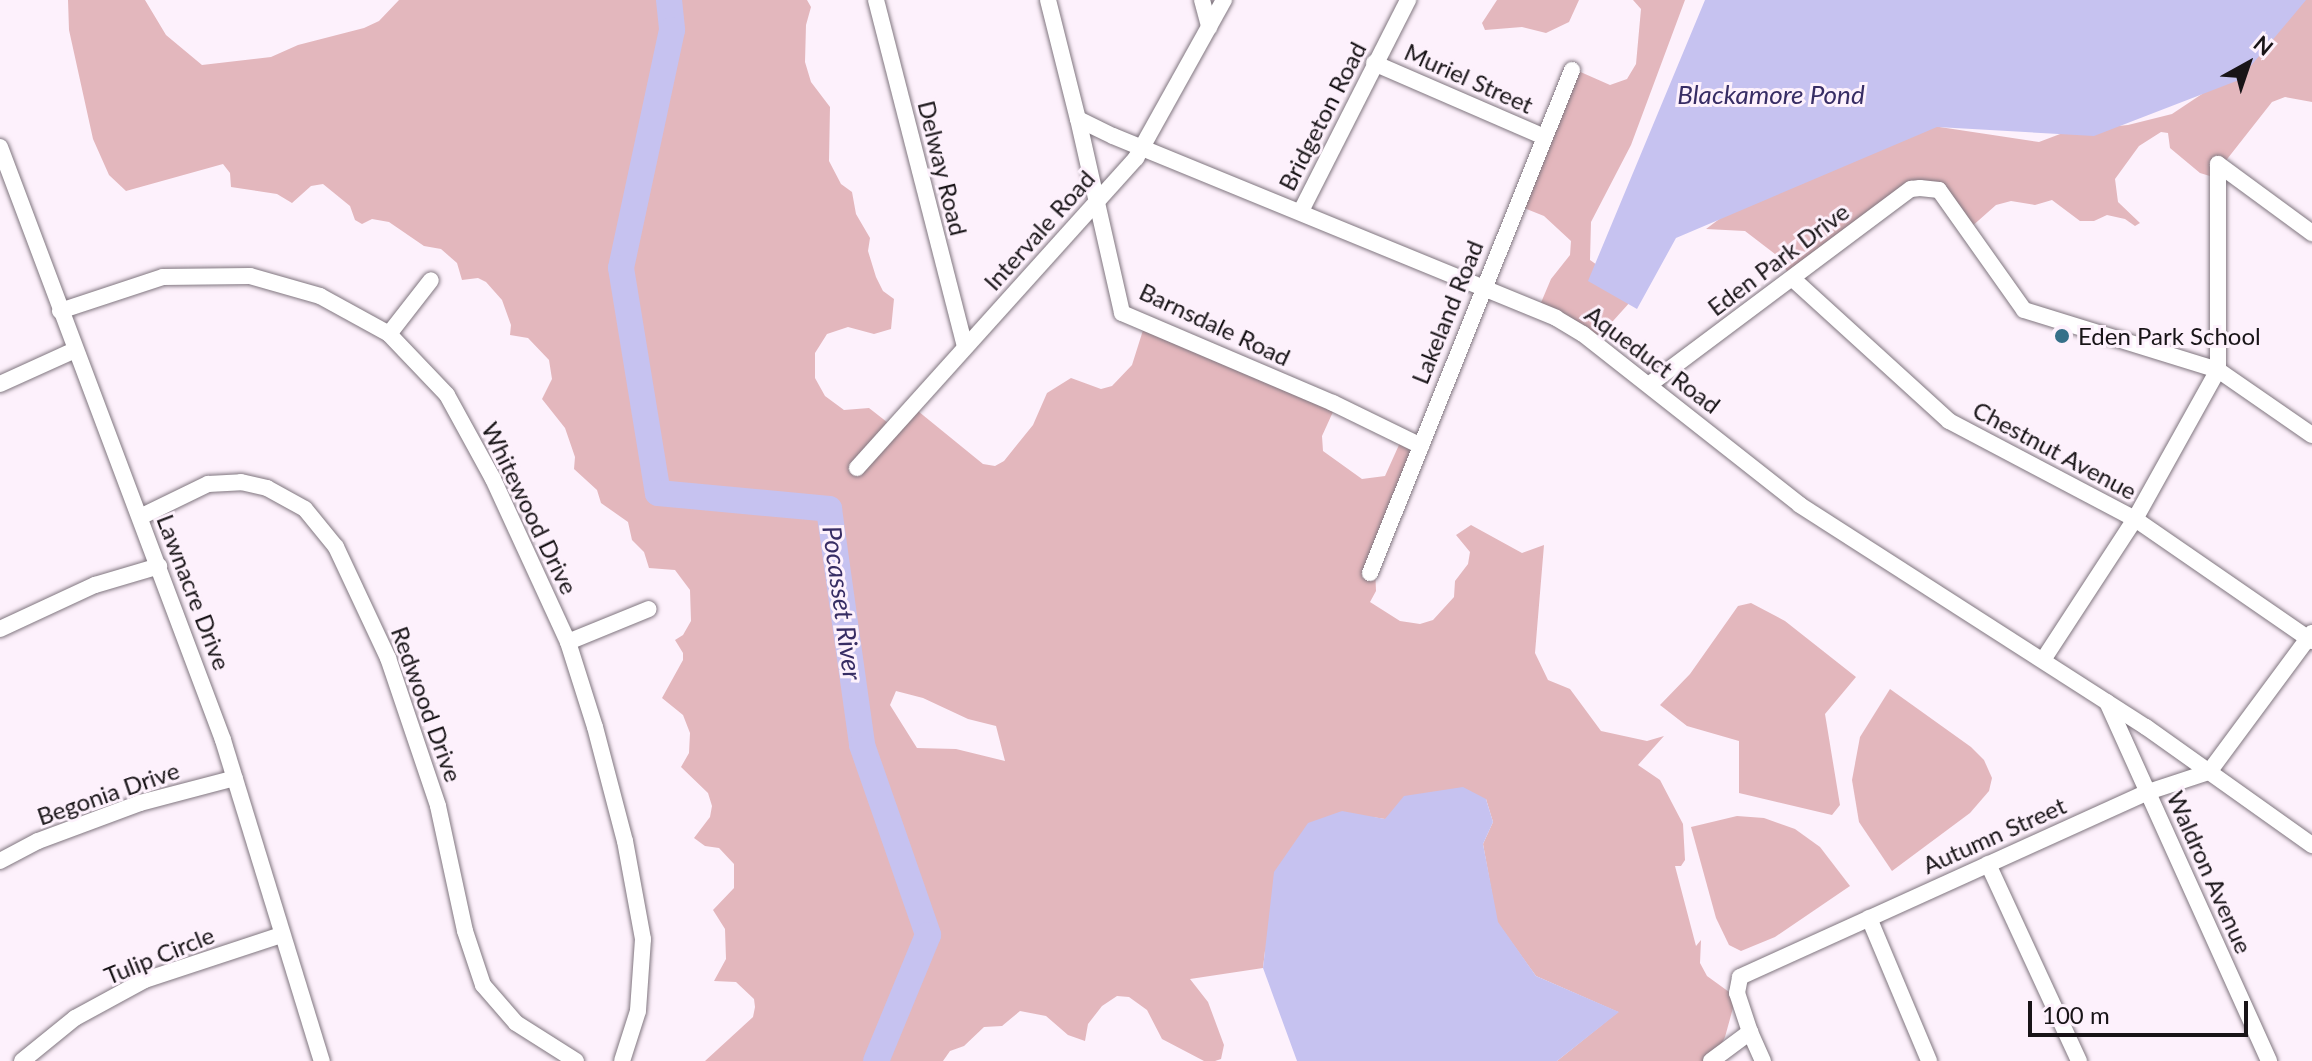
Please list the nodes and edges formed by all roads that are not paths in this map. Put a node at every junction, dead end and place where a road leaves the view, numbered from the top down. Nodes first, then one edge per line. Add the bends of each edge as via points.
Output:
1 (876, 0) edge
2 (1048, 0) edge
3 (1202, 0) edge
4 (1224, 0) edge
5 (1408, 0) edge
6 (1209, 27) junction
7 (1374, 63) junction
8 (1572, 70) dead end
9 (1078, 119) junction
10 (1544, 137) junction
11 (1143, 149) junction
12 (1, 154) edge
13 (1099, 199) junction
14 (1301, 211) junction
15 (2312, 233) edge
16 (1793, 279) junction
17 (431, 280) dead end
18 (1483, 288) junction
19 (60, 311) junction
20 (389, 334) junction
21 (965, 347) junction
22 (75, 350) junction
23 (2218, 370) junction
24 (0, 384) edge
25 (1650, 384) junction
26 (2312, 435) edge
27 (1421, 446) junction
28 (857, 468) dead end
29 (140, 517) junction
30 (2135, 519) junction
31 (159, 566) junction
32 (1370, 573) dead end
33 (649, 609) dead end
34 (0, 629) edge
35 (2311, 638) edge
36 (568, 642) junction
37 (2043, 660) junction
38 (2107, 702) junction
39 (2209, 772) junction
40 (235, 778) junction
41 (2148, 792) junction
42 (2312, 845) edge
43 (0, 861) edge
44 (1988, 864) junction
45 (1869, 918) junction
46 (281, 935) junction
47 (1750, 1032) junction
48 (22, 1061) edge
49 (322, 1061) edge
50 (576, 1061) edge
51 (622, 1061) edge
52 (1711, 1061) edge
53 (1763, 1061) edge
54 (1929, 1061) edge
55 (2079, 1061) edge
56 (2269, 1061) edge

1 - 21 street, Delway Road
2 - 9 street
3 - 6 street
4 - 6 street, Intervale Road
5 - 7 street, Bridgeton Road
6 - 11 street, Intervale Road
7 - 10 street, Muriel Street
7 - 14 street, Bridgeton Road
8 - 10 street, Lakeland Road
9 - 11 street, Aqueduct Road
9 - 13 street, Barnsdale Road
10 - 18 street, Lakeland Road
11 - 13 street, Intervale Road
11 - 14 street, Aqueduct Road
12 - 19 street, Lawnacre Drive
13 - 21 street, Intervale Road
13 - 27 street, Barnsdale Road via 1122,313
14 - 18 street, Aqueduct Road
15 - 23 street via 2218,164
16 - 23 street, Eden Park Drive via 1911,189 1939,190 2024,310
16 - 25 street, Eden Park Drive
16 - 30 street, Chestnut Avenue via 1949,421
17 - 20 street
18 - 25 street, Aqueduct Road via 1556,318
18 - 27 street, Lakeland Road
19 - 20 street, Whitewood Drive via 163,277 250,276 320,296
19 - 22 street, Lawnacre Drive
20 - 36 street, Whitewood Drive via 447,395 493,479
21 - 28 street, Intervale Road
22 - 24 street
22 - 29 street, Lawnacre Drive
23 - 26 street
23 - 30 street
25 - 37 street, Aqueduct Road via 1800,505
27 - 32 street, Lakeland Road
29 - 31 street, Lawnacre Drive
29 - 50 street, Redwood Drive via 208,484 241,482 267,488 305,509 321,528 336,547 388,658 438,806 465,931 483,985 516,1023
30 - 35 street, Chestnut Avenue
30 - 37 street
31 - 34 street via 95,585
31 - 40 street, Lawnacre Drive
33 - 36 street
35 - 39 street
36 - 51 street, Whitewood Drive via 625,841 643,939 638,1011
37 - 38 street, Aqueduct Road
38 - 39 street, Aqueduct Road
38 - 41 street, Waldron Avenue
39 - 41 street, Autumn Street
39 - 42 street, Aqueduct Road
40 - 43 street, Begonia Drive via 140,803
40 - 46 street, Lawnacre Drive
41 - 44 street, Autumn Street
41 - 56 street, Waldron Avenue
44 - 45 street, Autumn Street
44 - 55 street
45 - 47 street, Autumn Street via 1740,977 1737,993
45 - 54 street
46 - 48 street, Tulip Circle via 145,980 75,1018
46 - 49 street, Lawnacre Drive
47 - 52 street
47 - 53 street

